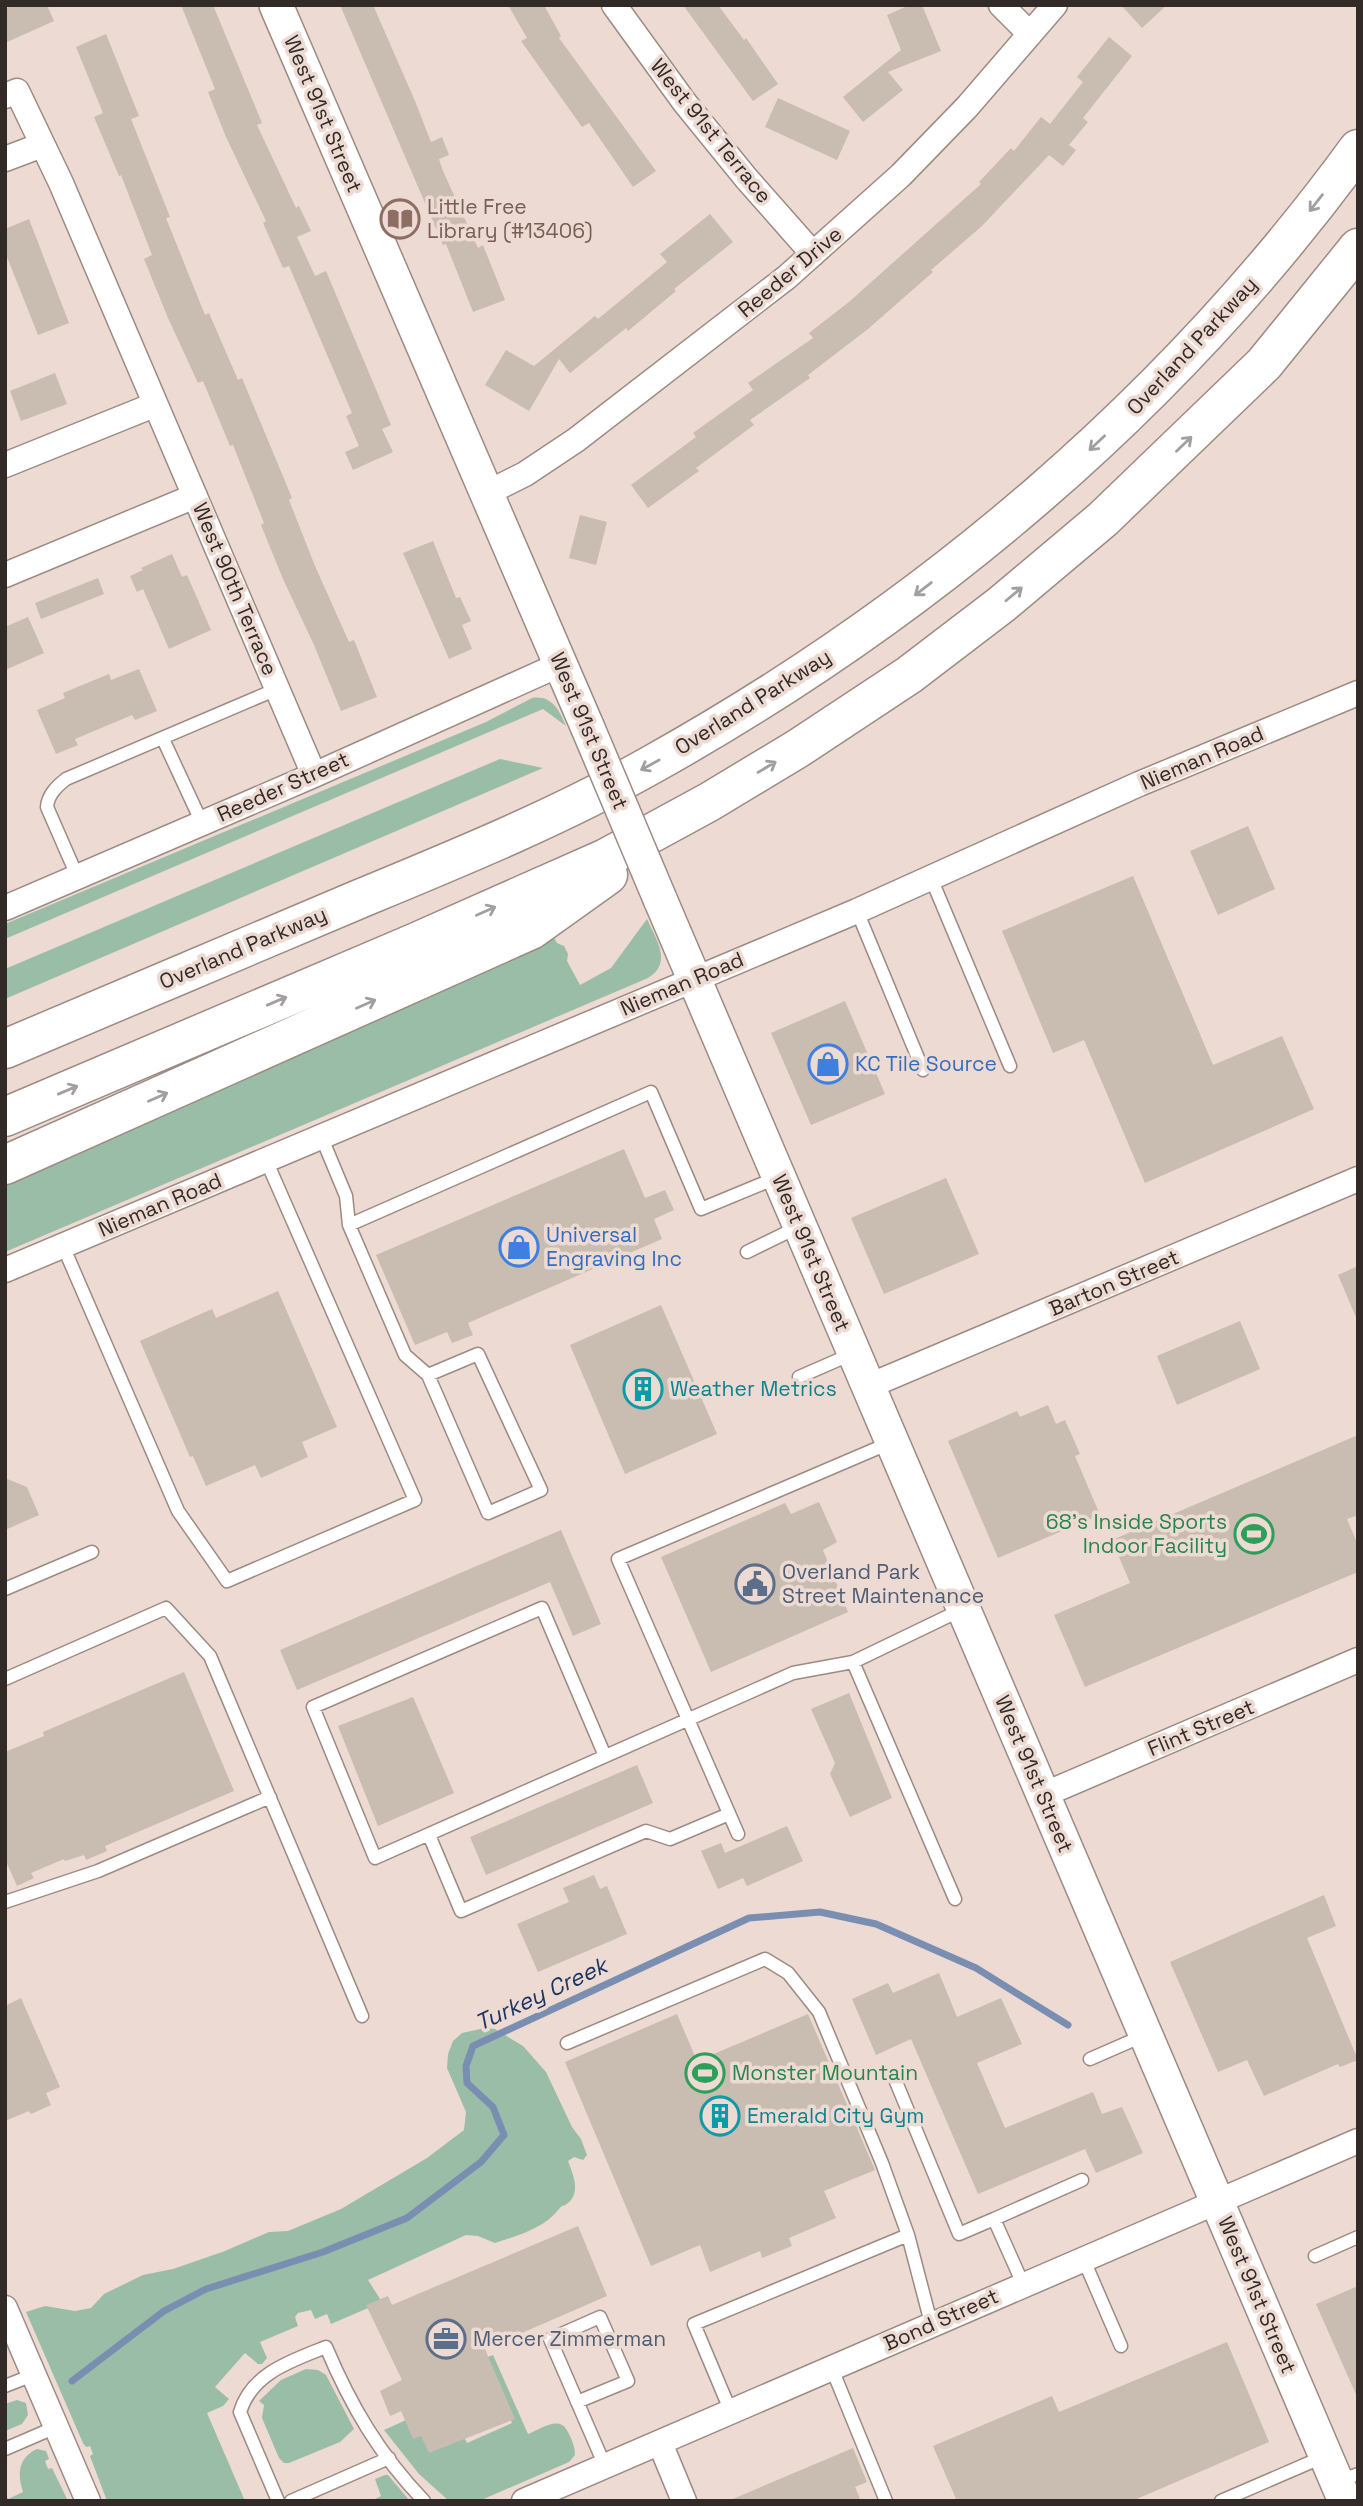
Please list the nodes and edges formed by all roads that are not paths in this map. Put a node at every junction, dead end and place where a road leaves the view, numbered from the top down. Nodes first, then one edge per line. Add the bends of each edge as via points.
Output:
1 (276, 5) edge
2 (614, 5) edge
3 (1001, 5) edge
4 (1055, 5) edge
5 (1030, 34) junction
6 (11, 93) edge
7 (41, 145) junction
8 (1358, 149) edge
9 (5, 159) edge
10 (1358, 248) edge
11 (813, 254) junction
12 (155, 405) junction
13 (5, 465) edge
14 (487, 493) junction
15 (195, 496) junction
16 (5, 575) edge
17 (561, 664) junction
18 (277, 690) junction
19 (1358, 694) edge
20 (163, 739) junction
21 (314, 775) junction
22 (709, 802) junction
23 (202, 823) junction
24 (78, 878) junction
25 (931, 878) junction
26 (5, 908) edge
27 (857, 911) junction
28 (695, 979) junction
29 (5, 1049) edge
30 (1010, 1066) dead end
31 (923, 1070) dead end
32 (5, 1117) edge
33 (321, 1136) junction
34 (267, 1160) junction
35 (5, 1165) edge
36 (779, 1177) junction
37 (1358, 1179) edge
38 (349, 1224) junction
39 (800, 1226) junction
40 (63, 1246) junction
41 (747, 1252) dead end
42 (5, 1270) edge
43 (854, 1352) junction
44 (428, 1375) junction
45 (799, 1377) dead end
46 (869, 1386) junction
47 (892, 1442) junction
48 (92, 1552) dead end
49 (5, 1589) edge
50 (964, 1609) junction
51 (1358, 1660) edge
52 (853, 1662) junction
53 (5, 1679) edge
54 (688, 1719) junction
55 (605, 1756) junction
56 (1043, 1795) junction
57 (270, 1797) junction
58 (729, 1814) junction
59 (737, 1834) dead end
60 (429, 1835) junction
61 (955, 1899) dead end
62 (5, 1902) edge
63 (362, 2016) dead end
64 (1146, 2035) junction
65 (567, 2043) dead end
66 (1090, 2059) dead end
67 (894, 2077) dead end
68 (1358, 2141) edge
69 (1082, 2180) dead end
70 (1217, 2201) junction
71 (994, 2219) junction
72 (908, 2235) junction
73 (1358, 2237) edge
74 (1315, 2256) dead end
75 (1083, 2258) junction
76 (1023, 2284) junction
77 (5, 2308) edge
78 (931, 2323) junction
79 (1121, 2346) dead end
80 (832, 2369) junction
81 (33, 2375) junction
82 (5, 2386) edge
83 (577, 2402) junction
84 (731, 2412) junction
85 (56, 2427) junction
86 (660, 2443) junction
87 (5, 2449) edge
88 (388, 2458) junction
89 (605, 2466) junction
90 (1341, 2478) edge
91 (88, 2501) edge
92 (278, 2501) edge
93 (291, 2501) edge
94 (424, 2501) edge
95 (524, 2501) edge
96 (684, 2501) edge
97 (886, 2501) edge
98 (1221, 2501) edge

1 - 14 street, West 91st Street
2 - 11 street, West 91st Terrace via 685,103
3 - 5 street
4 - 5 street, Reeder Drive
5 - 11 street, Reeder Drive via 910,165
6 - 7 street, West 90th Terrace
7 - 9 street
7 - 12 street, West 90th Terrace
8 -> 29 highway, Overland Parkway via 1265,268 1125,417 978,547 818,664 649,766 556,813
22 -> 10 highway via 909,675 1103,519 1264,364
11 - 14 street, Reeder Drive via 576,440
12 - 13 street
12 - 15 street, West 90th Terrace
14 - 17 street, West 91st Street
15 - 16 street
15 - 18 street, West 90th Terrace
17 - 21 street, Reeder Street
17 - 28 street, West 91st Street, bridge
18 - 20 lane
18 - 21 street, West 90th Terrace
19 - 25 street, Nieman Road via 1139,784
20 - 23 lane
20 - 24 lane via 66,779 48,799 47,807
21 - 23 street, Reeder Street
32 -> 22 highway via 593,863
35 -> 22 highway via 531,930
23 - 24 street, Reeder Street
24 - 26 street, Reeder Street
25 - 27 street, Nieman Road
25 - 30 lane
27 - 28 street, Nieman Road
27 - 31 lane
28 - 33 street, Nieman Road
28 - 36 street, West 91st Street
33 - 34 street, Nieman Road
33 - 38 lane via 346,1196
34 - 40 street, Nieman Road
34 - 40 lane via 415,1500 228,1581 178,1511
36 - 38 lane via 701,1209 651,1092
36 - 39 street, West 91st Street
37 - 46 street, Barton Street
38 - 44 lane via 405,1354
39 - 41 lane
39 - 43 street, West 91st Street
40 - 42 street, Nieman Road
43 - 45 lane
43 - 46 street, West 91st Street
44 - 44 lane via 488,1513 541,1490 478,1354
46 - 47 street, West 91st Street
47 - 50 street, West 91st Street
47 - 54 lane via 618,1559
48 - 49 lane
50 - 52 lane
50 - 56 street, West 91st Street
51 - 56 street, Flint Street
52 - 54 lane via 793,1673
52 - 61 lane
53 - 57 lane via 166,1608 210,1656
54 - 55 lane
54 - 58 lane
55 - 60 lane
55 - 60 lane via 542,1608 313,1707 375,1858
56 - 64 street, West 91st Street
57 - 62 lane via 98,1871
57 - 63 lane
58 - 59 lane
58 - 60 lane via 670,1839 646,1831 461,1911
64 - 66 lane
64 - 70 street, West 91st Street
65 - 72 lane via 765,1959 788,1973 819,2012
67 - 71 lane via 959,2234
68 - 70 street, Bond Street
69 - 71 lane
70 - 75 street, Bond Street
70 - 90 street, West 91st Street
71 - 76 lane
72 - 78 lane
72 - 84 lane via 694,2324
73 - 74 lane
75 - 76 street, Bond Street
75 - 79 lane
76 - 78 street, Bond Street
77 - 81 street
78 - 80 street, Bond Street
80 - 84 street, Bond Street
80 - 97 lane
81 - 82 lane
81 - 85 street
83 - 83 lane via 550,2339 600,2316 628,2381
83 - 89 lane
84 - 86 street, Bond Street
85 - 87 lane
85 - 91 street
86 - 89 street, Bond Street
86 - 96 street
88 - 92 lane via 354,2408 326,2347 272,2371 244,2399 240,2412
88 - 93 lane
88 - 94 lane
89 - 95 street, Bond Street
90 - 98 lane

